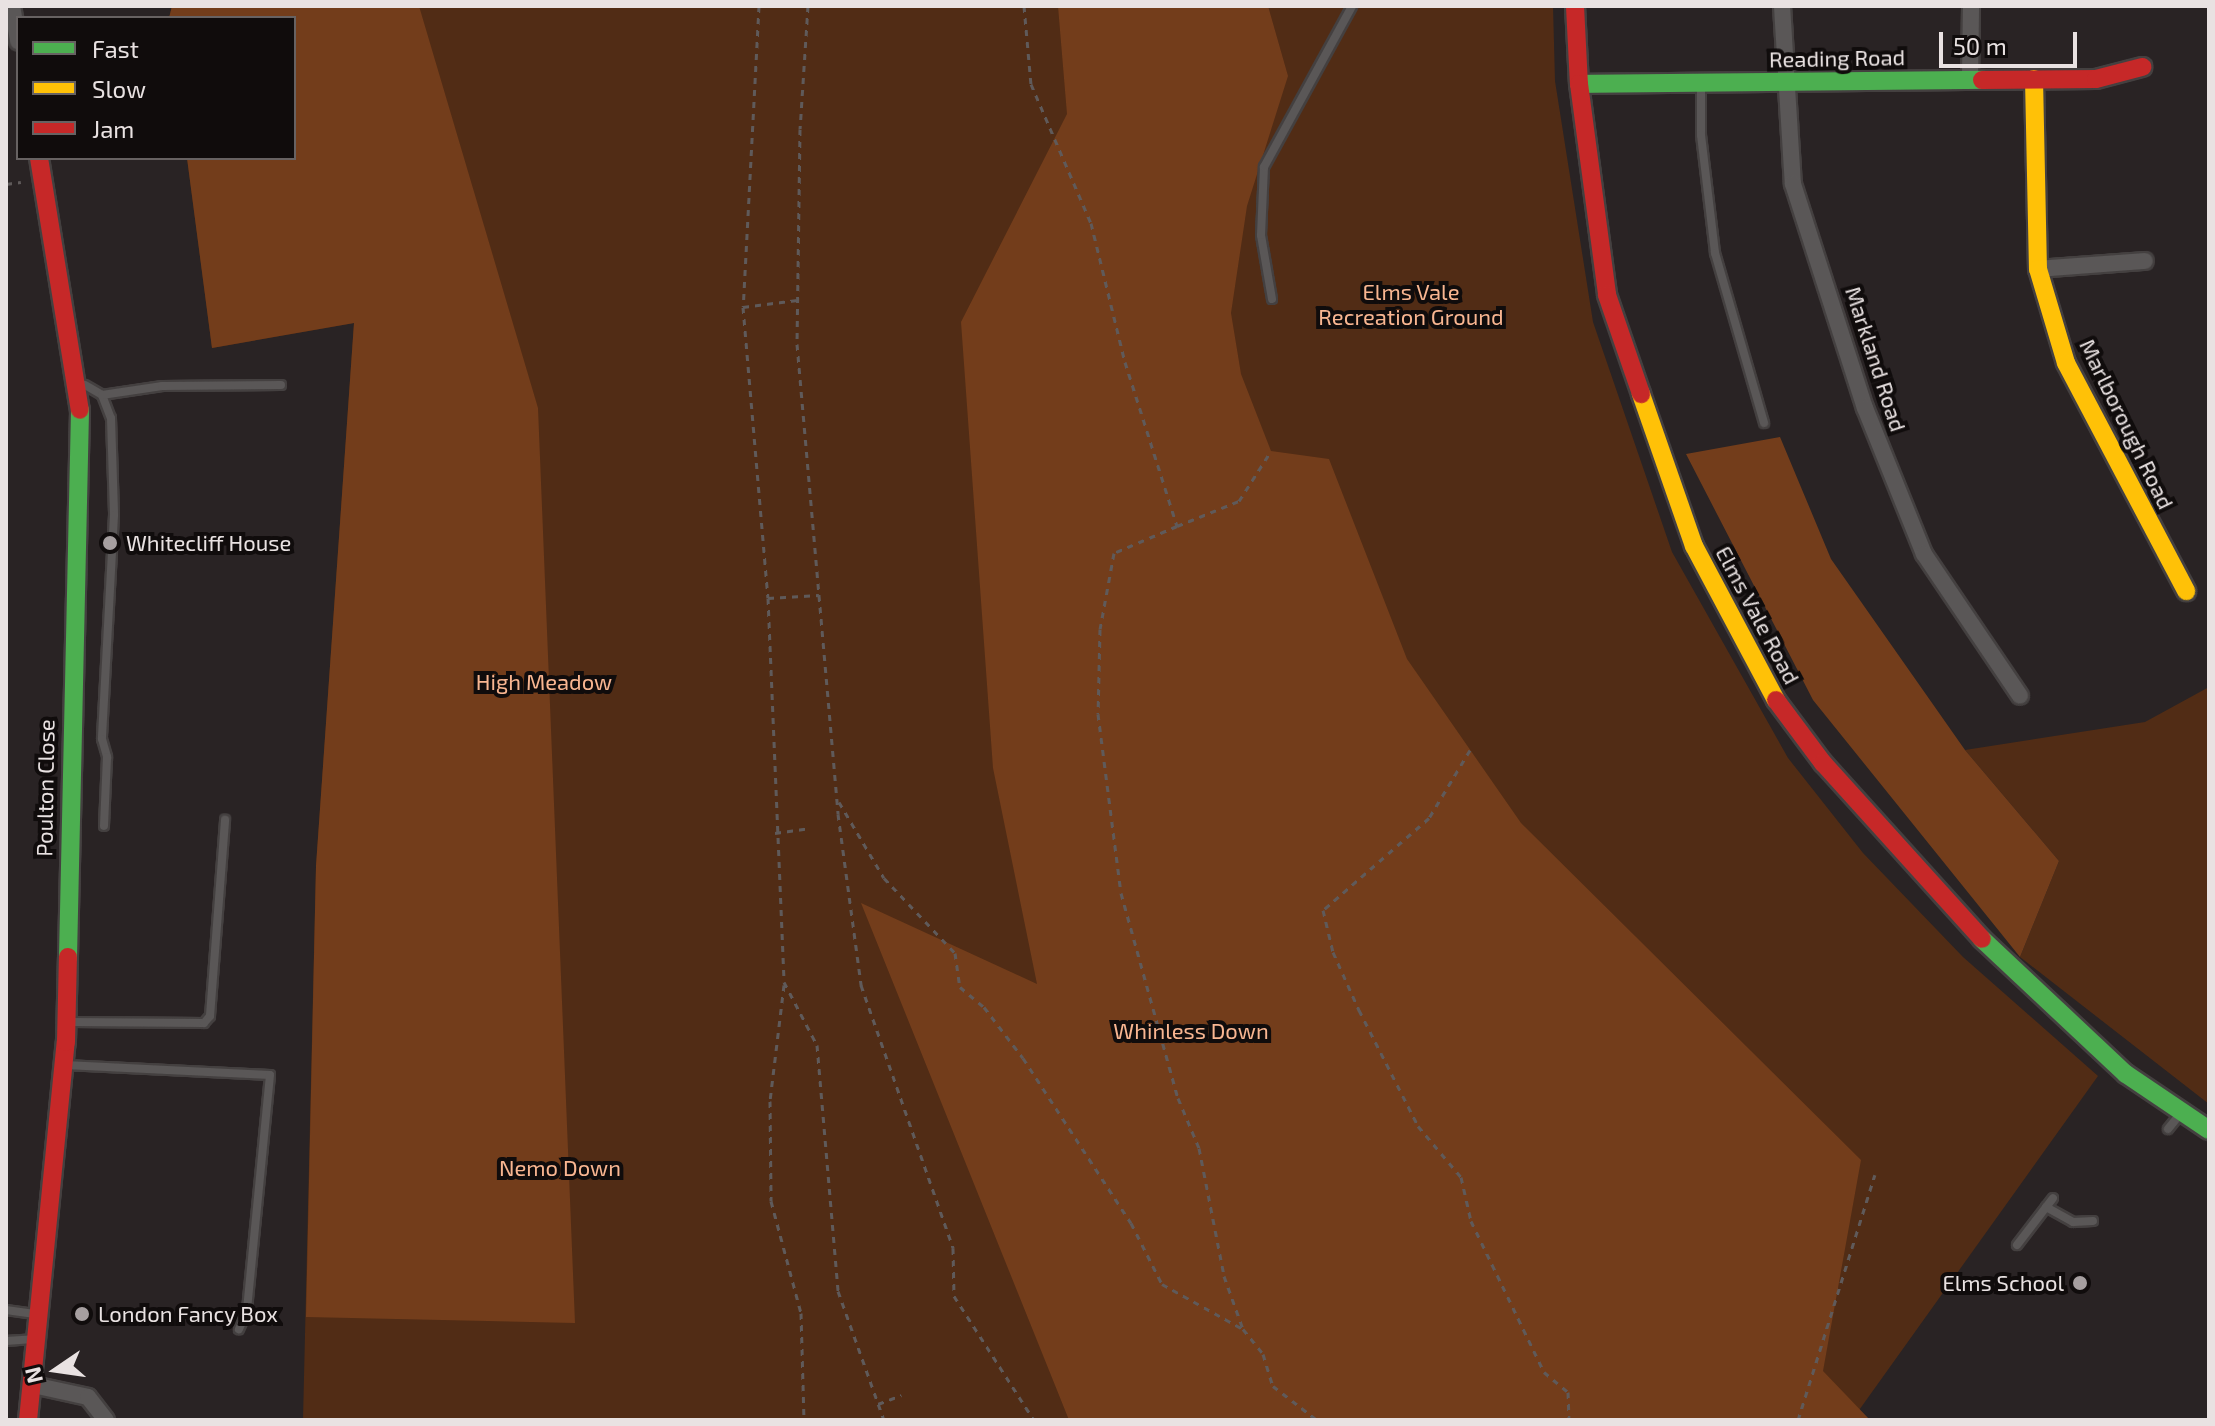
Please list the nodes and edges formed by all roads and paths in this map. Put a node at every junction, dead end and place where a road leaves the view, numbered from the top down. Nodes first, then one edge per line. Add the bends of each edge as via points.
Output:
1 (12, 6) edge
2 (759, 6) edge
3 (808, 6) edge
4 (1024, 6) edge
5 (1352, 6) edge
6 (1575, 6) edge
7 (1782, 6) edge
8 (1971, 6) edge
9 (16, 29) edge
10 (2142, 67) dead end
11 (1970, 79) junction
12 (2034, 79) junction
13 (1784, 83) junction
14 (1579, 84) junction
15 (1701, 84) junction
16 (39, 160) edge
17 (21, 182) dead end
18 (6, 184) edge
19 (2145, 261) dead end
20 (2038, 269) junction
21 (1272, 299) dead end
22 (798, 300) junction
23 (743, 307) junction
24 (78, 381) junction
25 (281, 385) dead end
26 (102, 395) junction
27 (1764, 423) dead end
28 (1271, 451) dead end
29 (1177, 526) junction
30 (2186, 591) dead end
31 (819, 595) junction
32 (768, 598) junction
33 (2020, 696) dead end
34 (1470, 750) dead end
35 (837, 799) junction
36 (225, 820) dead end
37 (104, 826) dead end
38 (809, 828) dead end
39 (775, 833) junction
40 (784, 982) junction
41 (66, 1022) junction
42 (64, 1065) junction
43 (2182, 1112) junction
44 (2168, 1129) dead end
45 (2209, 1130) edge
46 (1875, 1175) dead end
47 (2053, 1198) dead end
48 (2046, 1207) junction
49 (2093, 1221) dead end
50 (2017, 1245) dead end
51 (6, 1310) edge
52 (40, 1315) junction
53 (239, 1329) dead end
54 (1243, 1329) junction
55 (38, 1339) junction
56 (6, 1341) edge
57 (33, 1385) junction
58 (901, 1395) dead end
59 (878, 1404) junction
60 (804, 1419) edge
61 (28, 1420) edge
62 (106, 1420) edge
63 (884, 1420) edge
64 (1034, 1420) edge
65 (1317, 1420) edge
66 (1569, 1420) edge
67 (1798, 1420) edge

1 - 9 street
2 - 23 path
3 - 22 path
4 - 29 path via 1031,84 1091,223 1125,362
5 - 21 lane via 1264,167 1261,235
6 - 14 street, Elms Vale Road
7 - 13 street, Markland Road
8 - 11 street
10 - 12 street, Reading Road via 2096,79
11 - 12 street, Reading Road
11 - 13 street, Reading Road
12 - 20 street, Marlborough Road
13 - 15 street, Reading Road
13 - 33 street, Markland Road via 1793,184 1865,408 1924,554
14 - 15 street, Reading Road
14 - 43 street, Elms Vale Road via 1607,295 1694,546 1770,692 1823,763 2000,959 2139,1088
15 - 27 lane via 1701,135 1715,253
16 - 24 street, Poulton Close
17 - 18 path
19 - 20 street
20 - 30 street, Marlborough Road via 2066,363
22 - 23 path
22 - 31 path
23 - 32 path
24 - 26 lane
24 - 41 street, Poulton Close
25 - 26 lane via 162,386
26 - 37 lane via 111,418 114,515 102,739 107,757
28 - 29 path via 1239,501
29 - 54 path via 1114,553 1100,629 1098,714 1121,893 1178,1098 1199,1148 1224,1276
31 - 32 path
31 - 35 path
32 - 39 path
34 - 66 path via 1429,818 1323,910 1333,952 1359,1010 1418,1126 1461,1177 1471,1221 1544,1372 1568,1392
35 - 54 path via 884,878 955,953 960,987 984,1007 1031,1070 1131,1223 1162,1284
35 - 64 path via 861,985 953,1248 954,1296
36 - 41 lane via 210,1016 204,1023
38 - 39 path
39 - 40 path
40 - 59 path via 817,1045 838,1291
40 - 60 path via 770,1101 771,1201 801,1313
41 - 42 street, Poulton Close
42 - 52 street, Poulton Close
42 - 53 lane via 270,1075 247,1311
43 - 44 lane
43 - 45 street, Elms Vale Road
46 - 67 path
47 - 48 lane
48 - 49 lane via 2073,1222
48 - 50 lane
51 - 52 lane
52 - 55 street, Poulton Close
54 - 65 path via 1263,1354 1273,1386
55 - 56 lane
55 - 57 street, Poulton Close
57 - 61 street, Poulton Close
57 - 62 street via 88,1397
58 - 59 path
59 - 63 path

